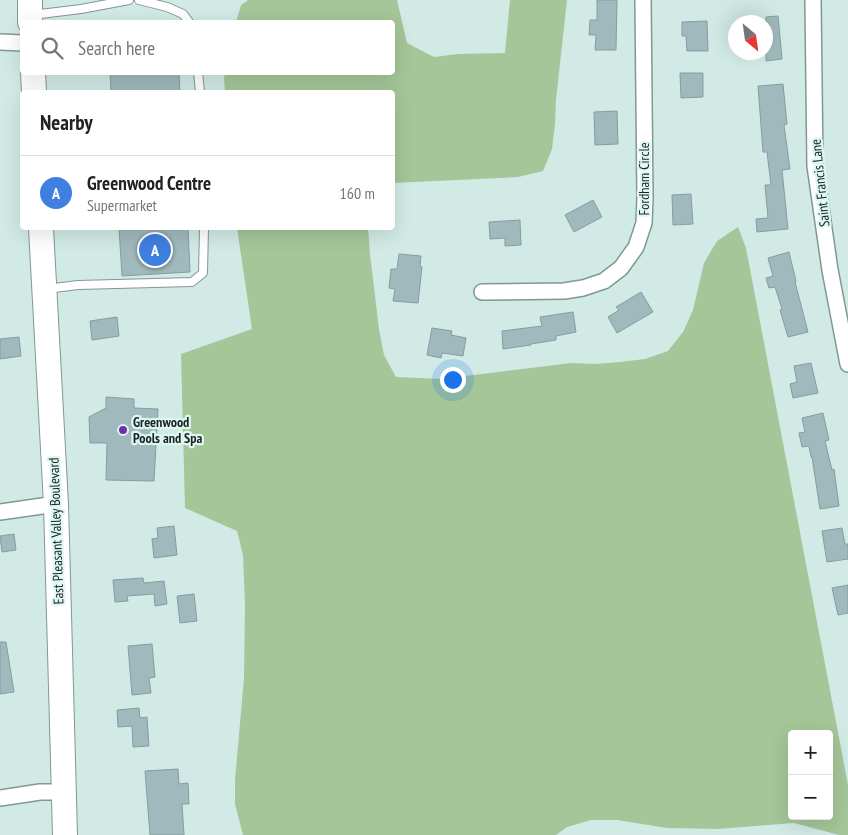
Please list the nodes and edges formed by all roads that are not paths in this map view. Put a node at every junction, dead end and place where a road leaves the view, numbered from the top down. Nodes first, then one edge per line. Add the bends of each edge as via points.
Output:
1 (129, 0) edge
2 (139, 0) edge
3 (643, 0) edge
4 (813, 0) edge
5 (30, 12) edge
6 (188, 20) edge
7 (0, 42) edge
8 (20, 42) edge
9 (33, 75) edge
10 (198, 75) edge
11 (34, 90) edge
12 (200, 90) edge
13 (41, 230) edge
14 (204, 230) edge
15 (44, 289) junction
16 (482, 292) dead end
17 (848, 364) edge
18 (56, 504) junction
19 (0, 512) edge
20 (63, 792) junction
21 (0, 798) edge
22 (65, 835) edge

1 - 5 lane via 81,9
2 - 6 lane via 167,7 183,14
3 - 16 street, Fordham Circle via 645,198 644,222 636,247 621,268 604,281 583,288
4 - 17 street, Saint Francis Lane via 815,166
7 - 8 street
9 - 11 main road
10 - 12 lane
13 - 15 main road, East Pleasant Valley Boulevard
14 - 15 lane via 203,272 192,282
15 - 18 main road, East Pleasant Valley Boulevard
18 - 19 street
18 - 20 main road, East Pleasant Valley Boulevard
20 - 21 street
20 - 22 main road, East Pleasant Valley Boulevard

